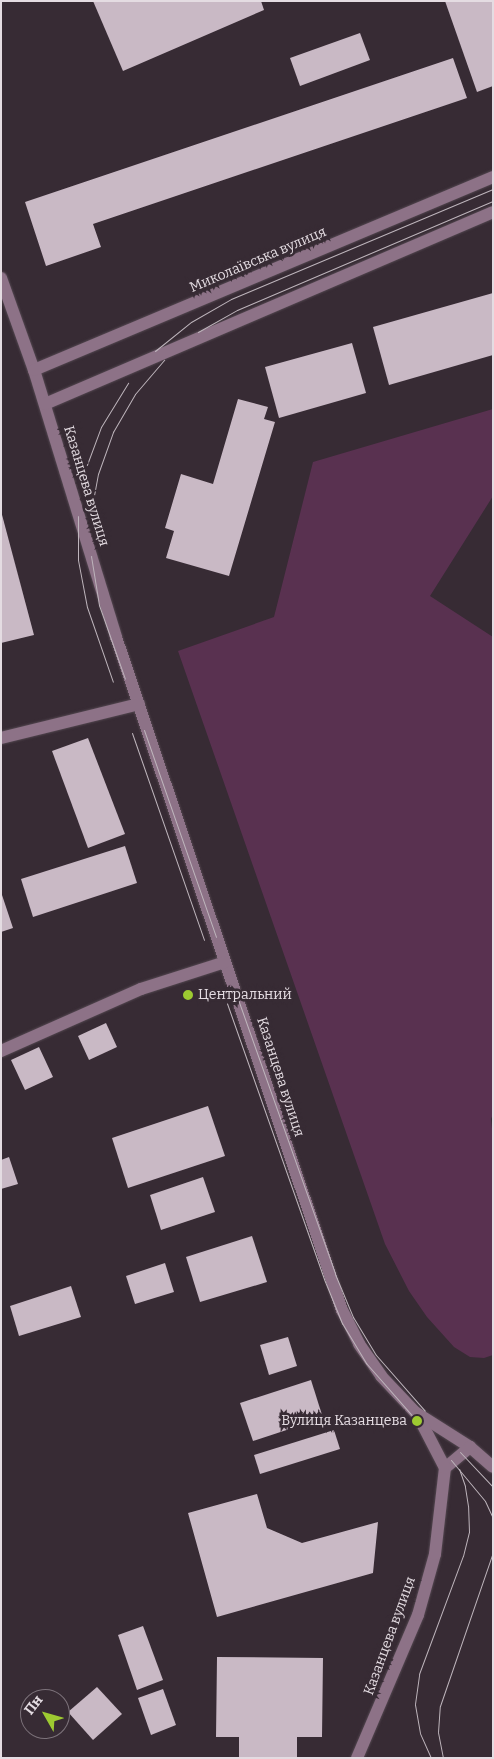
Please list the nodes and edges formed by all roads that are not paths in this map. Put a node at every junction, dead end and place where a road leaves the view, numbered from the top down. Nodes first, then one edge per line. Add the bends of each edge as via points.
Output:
1 (493, 178) edge
2 (493, 212) edge
3 (1, 278) edge
4 (34, 370) junction
5 (44, 404) junction
6 (139, 704) junction
7 (1, 738) edge
8 (225, 962) junction
9 (1, 1051) edge
10 (416, 1412) junction
11 (470, 1447) junction
12 (493, 1467) edge
13 (445, 1468) junction
14 (359, 1757) edge

1 - 4 street, Миколаївська вулиця
2 - 5 street
3 - 4 street, Казанцева вулиця
4 - 5 street, Казанцева вулиця
5 - 6 street, Казанцева вулиця
6 - 7 street
6 - 8 street, Казанцева вулиця
8 - 9 street via 141,989
8 - 10 street, Казанцева вулиця via 342,1310 359,1344 381,1376
10 - 11 street, Казанцева вулиця
10 - 13 street, Казанцева вулиця
11 - 12 street, Казанцева вулиця
11 - 13 street
13 - 14 street, Казанцева вулиця via 435,1554 418,1615

